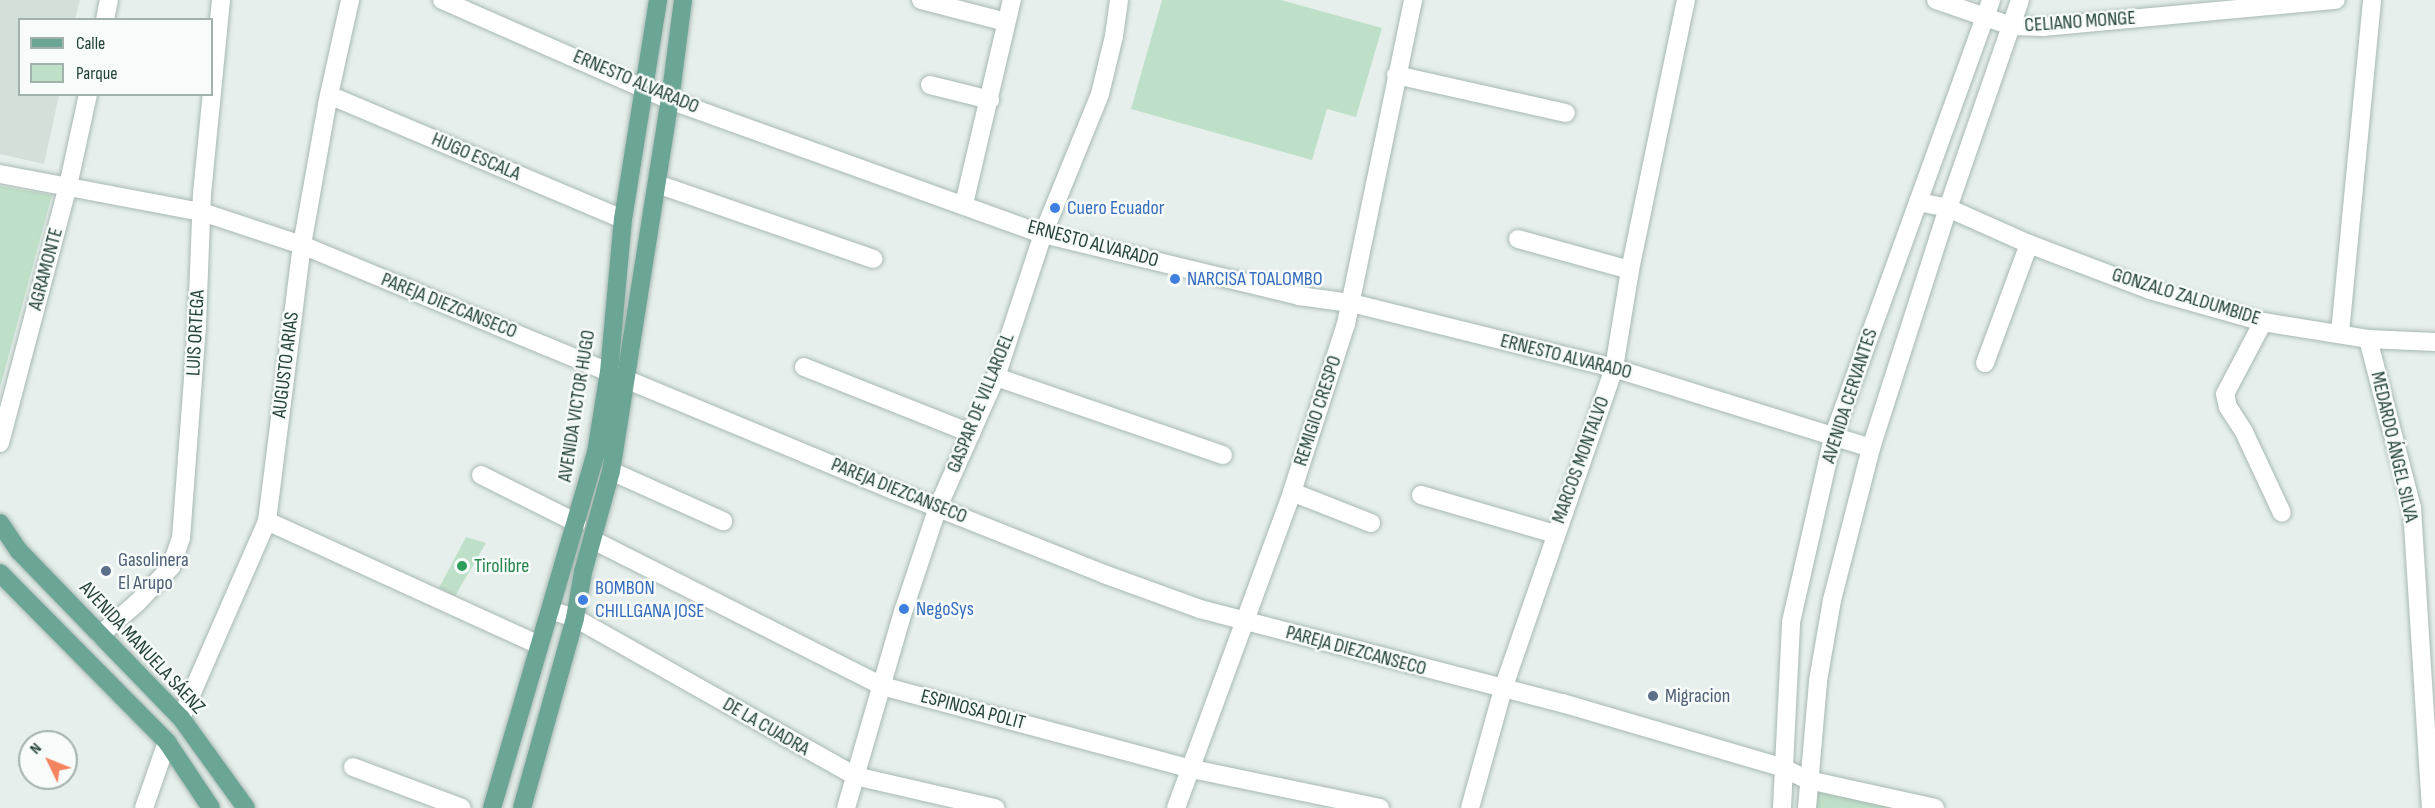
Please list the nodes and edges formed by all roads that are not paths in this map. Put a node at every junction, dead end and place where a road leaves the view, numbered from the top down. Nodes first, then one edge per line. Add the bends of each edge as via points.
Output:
1 (109, 0) edge
2 (221, 0) edge
3 (350, 0) edge
4 (442, 0) edge
5 (658, 0) edge
6 (683, 0) edge
7 (921, 0) edge
8 (1012, 0) edge
9 (1119, 0) edge
10 (1413, 0) edge
11 (1686, 0) edge
12 (1936, 0) edge
13 (1991, 0) edge
14 (2020, 0) edge
15 (2336, 0) edge
16 (2372, 0) edge
17 (105, 18) edge
18 (1984, 19) junction
19 (1006, 22) junction
20 (2011, 26) junction
21 (1396, 75) junction
22 (930, 85) dead end
23 (643, 86) junction
24 (213, 89) edge
25 (329, 95) junction
26 (88, 96) edge
27 (212, 96) edge
28 (670, 100) junction
29 (990, 100) junction
30 (1566, 113) dead end
31 (0, 174) edge
32 (657, 184) junction
33 (68, 186) junction
34 (1918, 202) junction
35 (964, 204) junction
36 (1948, 208) junction
37 (202, 212) junction
38 (624, 219) junction
39 (1043, 234) junction
40 (1518, 239) dead end
41 (2030, 244) junction
42 (302, 245) junction
43 (873, 259) dead end
44 (1630, 270) junction
45 (1351, 303) junction
46 (2264, 322) junction
47 (2340, 333) junction
48 (2368, 339) junction
49 (2435, 342) edge
50 (1985, 363) dead end
51 (804, 367) dead end
52 (1614, 368) junction
53 (609, 372) junction
54 (996, 377) junction
55 (627, 378) junction
56 (970, 433) junction
57 (1833, 437) junction
58 (0, 443) edge
59 (1871, 448) junction
60 (1223, 455) dead end
61 (611, 471) junction
62 (482, 475) dead end
63 (1292, 492) junction
64 (1421, 495) dead end
65 (938, 507) junction
66 (2282, 513) dead end
67 (267, 521) junction
68 (723, 521) dead end
69 (0, 523) edge
70 (577, 523) junction
71 (1371, 523) dead end
72 (1555, 534) junction
73 (592, 540) junction
74 (0, 573) edge
75 (550, 610) junction
76 (575, 618) junction
77 (1243, 622) junction
78 (100, 635) junction
79 (539, 645) junction
80 (882, 686) junction
81 (1503, 689) junction
82 (181, 718) junction
83 (167, 742) junction
84 (352, 767) dead end
85 (1784, 768) junction
86 (1192, 769) junction
87 (855, 776) junction
88 (1808, 780) junction
89 (144, 808) edge
90 (211, 808) edge
91 (246, 808) edge
92 (462, 808) edge
93 (492, 808) edge
94 (522, 808) edge
95 (846, 808) edge
96 (995, 808) edge
97 (1176, 808) edge
98 (1380, 808) edge
99 (1470, 808) edge
100 (1782, 808) edge
101 (1807, 808) edge
102 (1935, 808) edge
103 (2431, 808) edge

1 - 17 street
2 - 24 street, LUIS ORTEGA
3 - 25 street, AUGUSTO ARIAS
4 - 23 street, ERNESTO ALVARADO
5 - 23 main road, AVENIDA VICTOR HUGO
6 - 28 main road
7 - 19 street
8 - 19 street
9 - 39 street, GASPAR DE VILLAROEL via 1100,94
10 - 21 street, REMIGIO CRESPO
11 - 44 street, MARCOS MONTALVO
12 - 18 street, CELIANO MONGE
13 - 18 street, AVENIDA CERVANTES
14 - 20 street, AVENIDA CERVANTES
15 - 20 street, CELIANO MONGE via 2043,27
16 - 47 street
18 - 20 street, CELIANO MONGE
18 - 34 street, AVENIDA CERVANTES
19 - 29 street
20 - 36 street, AVENIDA CERVANTES
21 - 30 street
21 - 45 street, REMIGIO CRESPO
22 - 29 street
23 - 28 street, ERNESTO ALVARADO
23 - 38 main road, AVENIDA VICTOR HUGO
25 - 38 street, HUGO ESCALA
25 - 42 street, AUGUSTO ARIAS
26 - 33 street, AGRAMONTE
27 - 37 street, LUIS ORTEGA
28 - 32 main road
28 - 35 street, ERNESTO ALVARADO
29 - 35 street
31 - 33 street, PAREJA DIEZCANSECO
32 - 43 street
32 - 55 main road
33 - 37 street, PAREJA DIEZCANSECO
33 - 58 street, AGRAMONTE
34 - 36 street, GONZALO ZALDUMBIDE
34 - 57 street, AVENIDA CERVANTES
35 - 39 street, ERNESTO ALVARADO
36 - 41 street, GONZALO ZALDUMBIDE
36 - 59 street, AVENIDA CERVANTES
37 - 42 street, PAREJA DIEZCANSECO
37 - 78 street, LUIS ORTEGA via 181,538 171,567
38 - 53 main road, AVENIDA VICTOR HUGO
39 - 45 street, ERNESTO ALVARADO via 1299,296
39 - 54 street, GASPAR DE VILLAROEL
40 - 44 street
41 - 46 street, GONZALO ZALDUMBIDE via 2150,290
41 - 50 street
42 - 53 street, PAREJA DIEZCANSECO
42 - 67 street, AUGUSTO ARIAS
44 - 52 street, MARCOS MONTALVO
45 - 52 street, ERNESTO ALVARADO
45 - 63 street, REMIGIO CRESPO
46 - 47 street, GONZALO ZALDUMBIDE
46 - 66 street via 2225,394
47 - 48 street, GONZALO ZALDUMBIDE
48 - 49 street, GONZALO ZALDUMBIDE
48 - 103 street, MEDARDO ÁNGEL SILVA via 2412,507
51 - 56 street
52 - 57 street, ERNESTO ALVARADO
52 - 72 street, MARCOS MONTALVO
53 - 55 street, PAREJA DIEZCANSECO
53 - 70 main road, AVENIDA VICTOR HUGO via 596,453
54 - 56 street, GASPAR DE VILLAROEL
54 - 60 street
55 - 61 main road
55 - 65 street, PAREJA DIEZCANSECO
56 - 65 street, GASPAR DE VILLAROEL
57 - 59 street, ERNESTO ALVARADO
57 - 85 street, AVENIDA CERVANTES via 1791,622
59 - 88 street, AVENIDA CERVANTES via 1832,600 1818,681
61 - 68 street
61 - 73 main road
62 - 70 street
63 - 71 street
63 - 77 street, REMIGIO CRESPO
64 - 72 street
65 - 77 street, PAREJA DIEZCANSECO via 1104,574
65 - 80 street, GASPAR DE VILLAROEL
67 - 79 street
67 - 82 street, AUGUSTO ARIAS
69 - 78 main road, AVENIDA MANUELA SÁENZ via 19,551
70 - 75 main road, AVENIDA VICTOR HUGO
72 - 81 street, MARCOS MONTALVO
73 - 76 main road
73 - 80 street, ESPINOSA POLIT
74 - 83 main road
75 - 76 street, DE LA CUADRA
75 - 79 main road, AVENIDA VICTOR HUGO
76 - 87 street, DE LA CUADRA
76 - 94 main road
77 - 81 street, PAREJA DIEZCANSECO
77 - 86 street, REMIGIO CRESPO
78 - 82 main road, AVENIDA MANUELA SÁENZ
79 - 93 main road, AVENIDA VICTOR HUGO
80 - 86 street, ESPINOSA POLIT
80 - 87 street, GASPAR DE VILLAROEL
81 - 85 street, PAREJA DIEZCANSECO
81 - 99 street, MARCOS MONTALVO
82 - 91 main road, AVENIDA MANUELA SÁENZ
83 - 89 street
83 - 90 main road
84 - 92 street
85 - 88 street, PAREJA DIEZCANSECO
85 - 100 street, AVENIDA CERVANTES
86 - 97 street, REMIGIO CRESPO
86 - 98 street, ESPINOSA POLIT
87 - 95 street, GASPAR DE VILLAROEL
87 - 96 street, DE LA CUADRA
88 - 101 street, AVENIDA CERVANTES
88 - 102 street, PAREJA DIEZCANSECO

